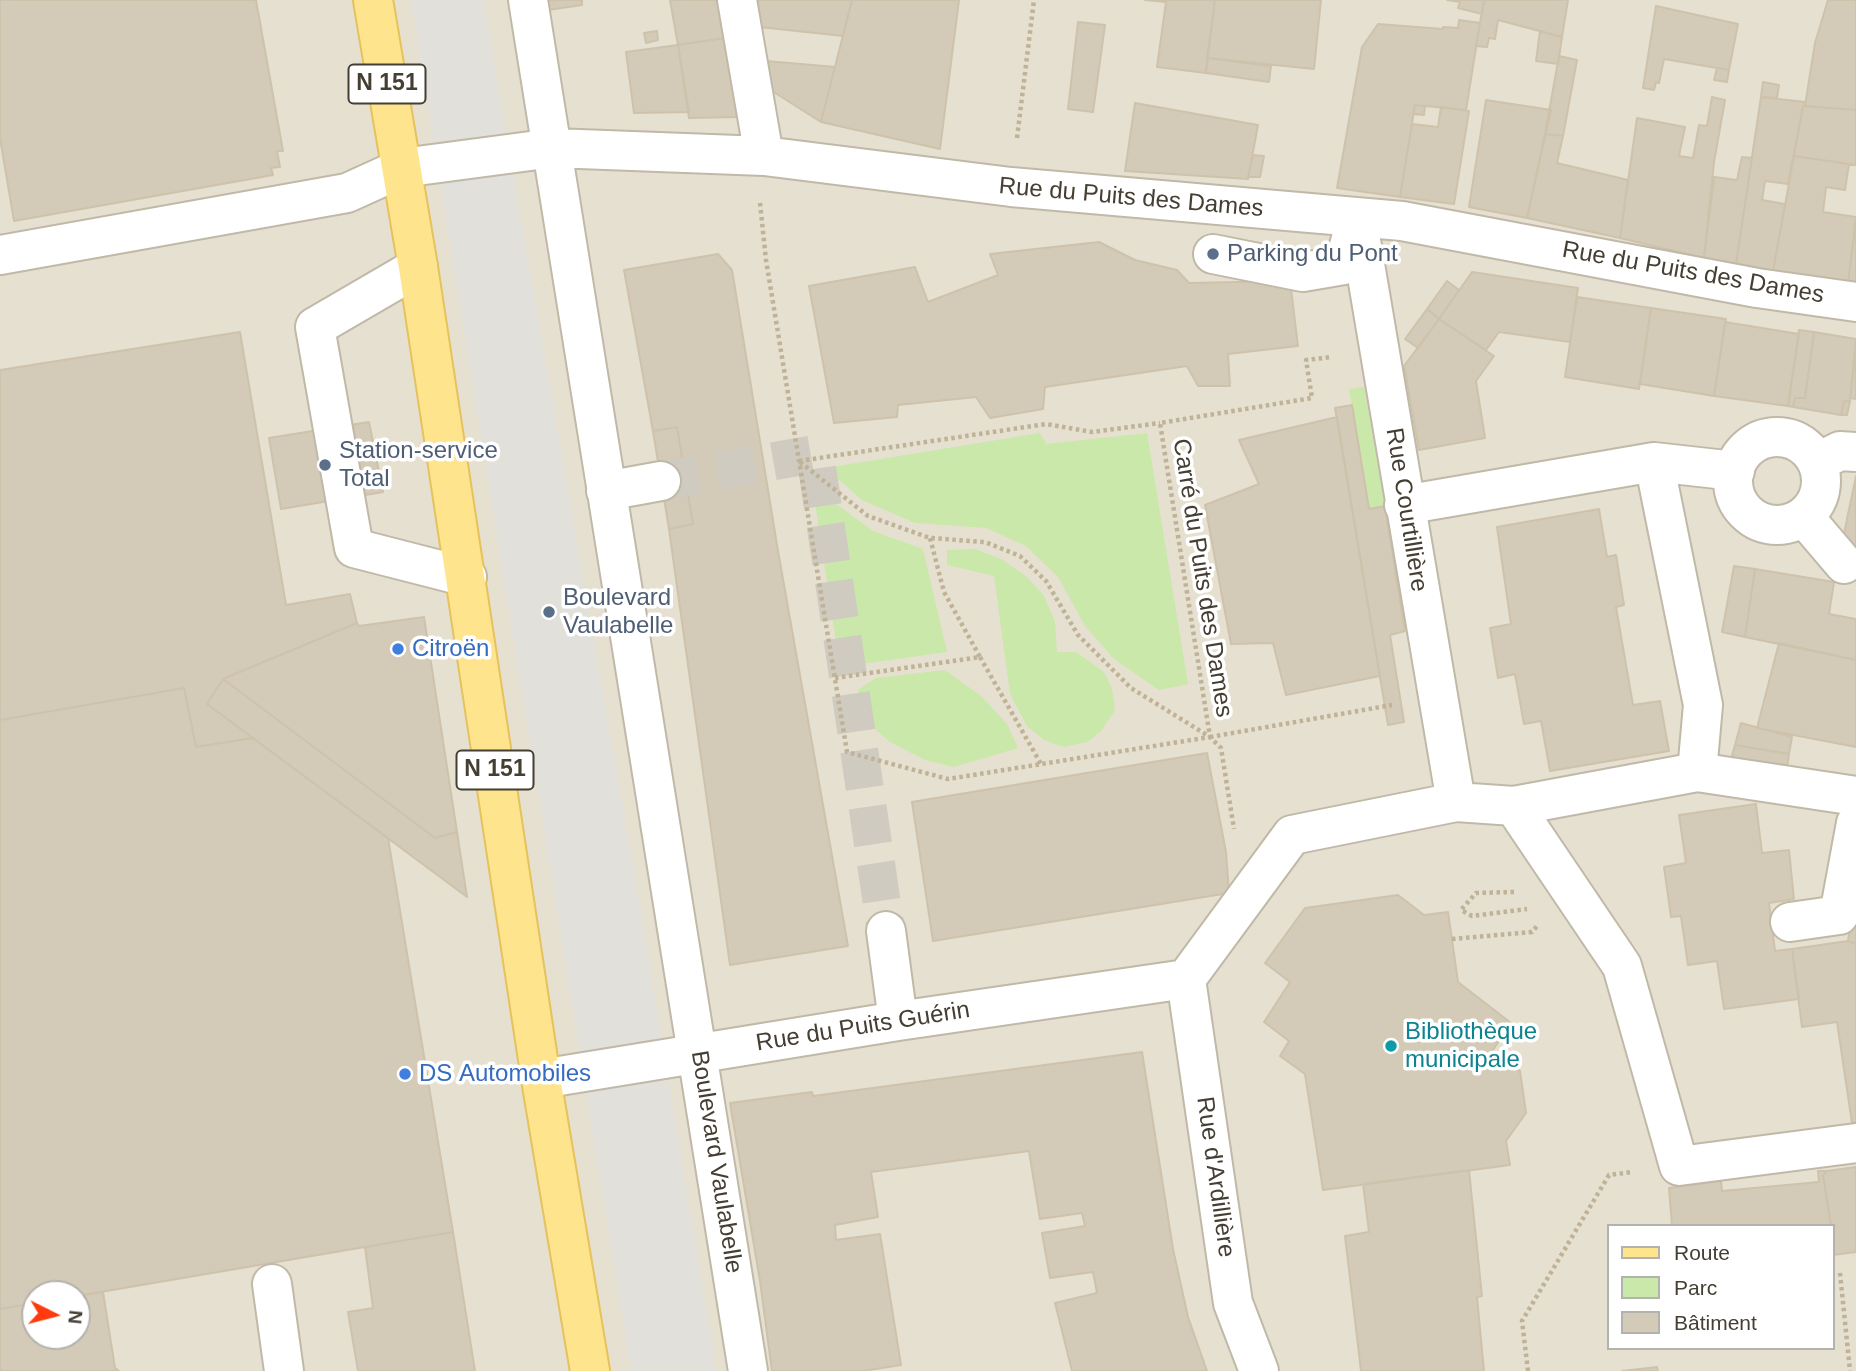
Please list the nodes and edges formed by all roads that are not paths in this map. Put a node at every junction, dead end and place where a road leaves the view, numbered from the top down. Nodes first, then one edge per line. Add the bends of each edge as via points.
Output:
1 (373, 0) edge
2 (528, 0) edge
3 (737, 0) edge
4 (552, 148) junction
5 (764, 156) junction
6 (402, 168) junction
7 (1357, 217) junction
8 (1213, 254) dead end
9 (0, 255) edge
10 (418, 267) junction
11 (1856, 302) edge
12 (1856, 453) edge
13 (1818, 462) junction
14 (1654, 463) junction
15 (1735, 471) junction
16 (661, 481) tunnel mouth
17 (606, 491) junction
18 (1404, 505) junction
19 (1804, 517) junction
20 (1844, 564) dead end
21 (467, 577) junction
22 (1697, 772) junction
23 (1856, 796) edge
24 (1456, 802) junction
25 (1514, 806) junction
26 (1856, 823) edge
27 (1790, 922) dead end
28 (886, 931) tunnel mouth
29 (1186, 979) junction
30 (898, 1021) junction
31 (699, 1053) junction
32 (541, 1079) junction
33 (1856, 1143) edge
34 (272, 1284) dead end
35 (284, 1371) edge
36 (590, 1371) edge
37 (748, 1371) edge
38 (1259, 1371) edge

1 - 6 main road, N 151
2 - 4 street, Boulevard Vaulabelle
3 - 5 street
4 - 5 street, Rue du Puits des Dames
4 - 6 street, Rue du Puits des Dames
4 - 17 street, Boulevard Vaulabelle
5 - 7 street, Rue du Puits des Dames via 1011,187
6 - 9 street, Rue du Puits des Dames via 347,192
6 - 10 main road, N 151
7 - 8 street via 1344,265 1303,272
7 - 11 street, Rue du Puits des Dames
7 - 18 street, Rue Courtillière
10 - 21 main road, N 151
10 - 21 street via 315,327 354,548
12 - 13 street via 1840,451
13 - 15 street via 1800,443 1773,437 1748,447
13 - 19 street via 1821,492
14 - 15 street
14 - 18 street
14 - 22 street via 1703,705
15 - 19 street via 1735,497 1753,519 1779,526
16 - 17 street
17 - 31 street, Boulevard Vaulabelle
18 - 24 street, Rue Courtillière
19 - 20 street
21 - 32 main road, N 151
22 - 23 street
22 - 25 street
24 - 25 street
24 - 29 street via 1293,835
25 - 33 street via 1622,966 1679,1166
26 - 27 street via 1839,915
28 - 30 street
29 - 30 street, Rue du Puits Guérin
29 - 38 street, Rue d'Ardillière via 1233,1303
30 - 31 street, Rue du Puits Guérin
31 - 32 street, Rue du Puits Guérin
31 - 37 street, Boulevard Vaulabelle
32 - 36 main road, N 151
34 - 35 street

